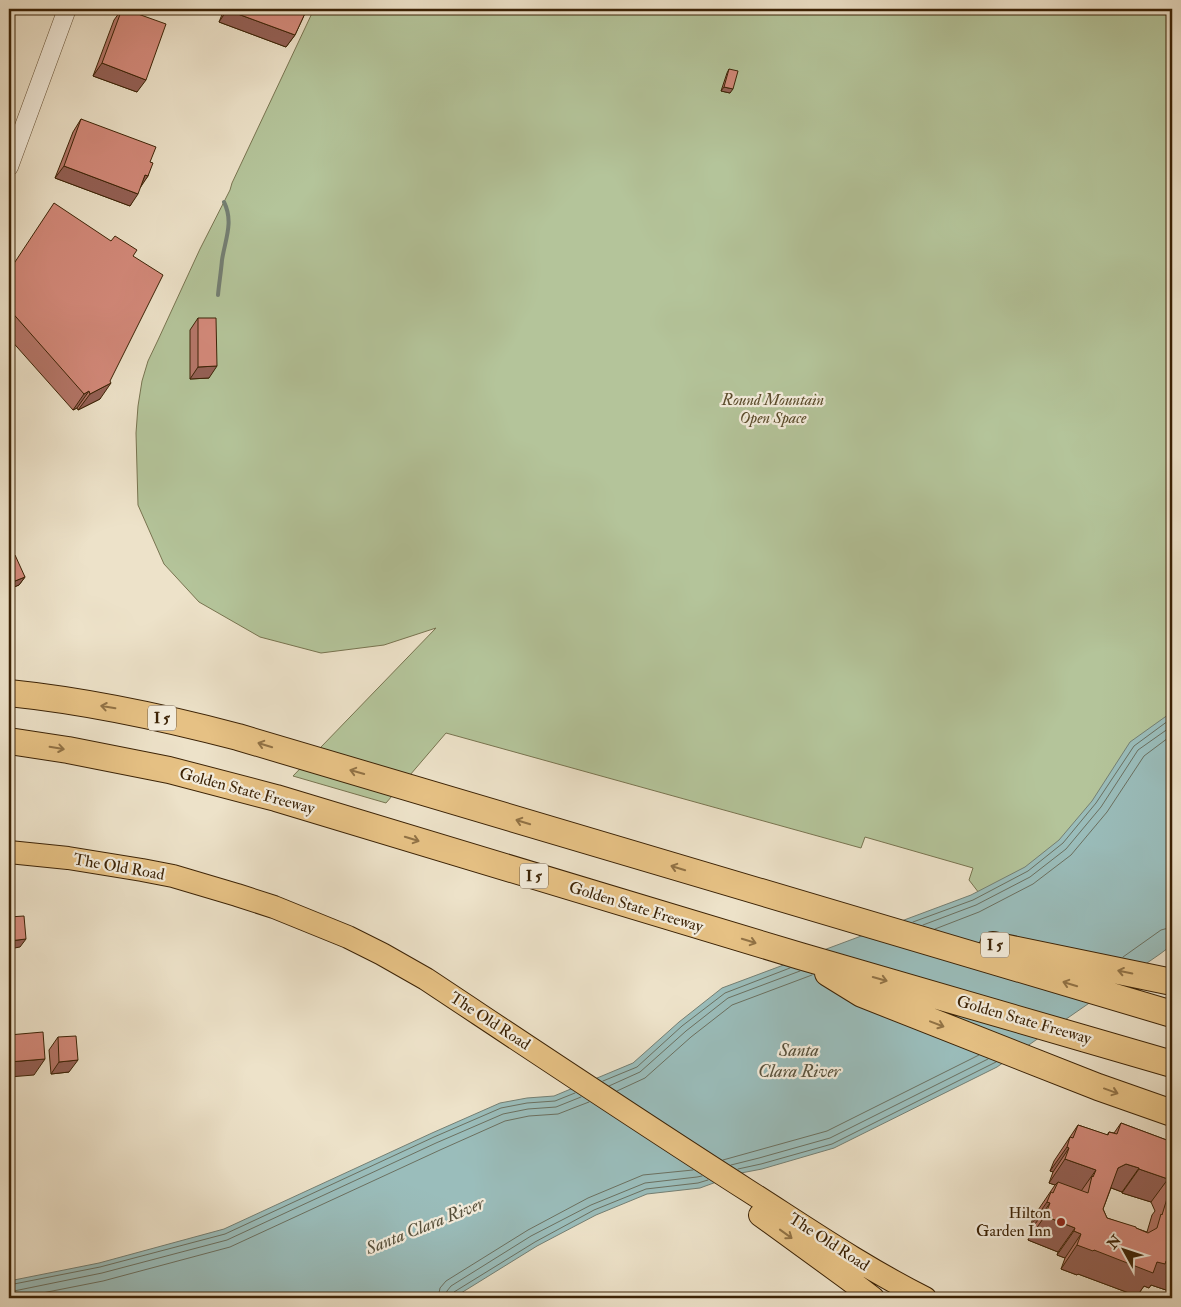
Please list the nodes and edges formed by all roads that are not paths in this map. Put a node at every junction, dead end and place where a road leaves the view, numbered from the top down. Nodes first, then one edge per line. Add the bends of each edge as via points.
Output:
1 (67, 9) edge
2 (9, 167) edge
3 (9, 693) edge
4 (9, 741) edge
5 (9, 852) edge
6 (9, 867) edge
7 (218, 896) junction
8 (819, 909) junction
9 (800, 956) junction
10 (1172, 982) edge
11 (1161, 1011) edge
12 (1172, 1064) edge
13 (1172, 1113) edge
14 (722, 1181) junction
15 (873, 1298) edge
16 (925, 1298) edge

1 - 2 street
8 -> 3 highway, I 5 via 238,737 125,710
4 -> 9 highway, Golden State Freeway / I 5 via 161,768 276,798
5 - 7 main road, The Old Road via 68,858 173,876
6 - 7 main road, The Old Road via 56,869
7 - 14 main road, The Old Road via 274,906 382,954 426,980 520,1049
10 -> 8 highway, I 5
11 -> 8 highway, I 5
9 -> 12 highway, Golden State Freeway / I 5
9 -> 13 highway, I 5 via 862,994
14 -> 15 main road, The Old Road
14 - 16 main road, The Old Road

